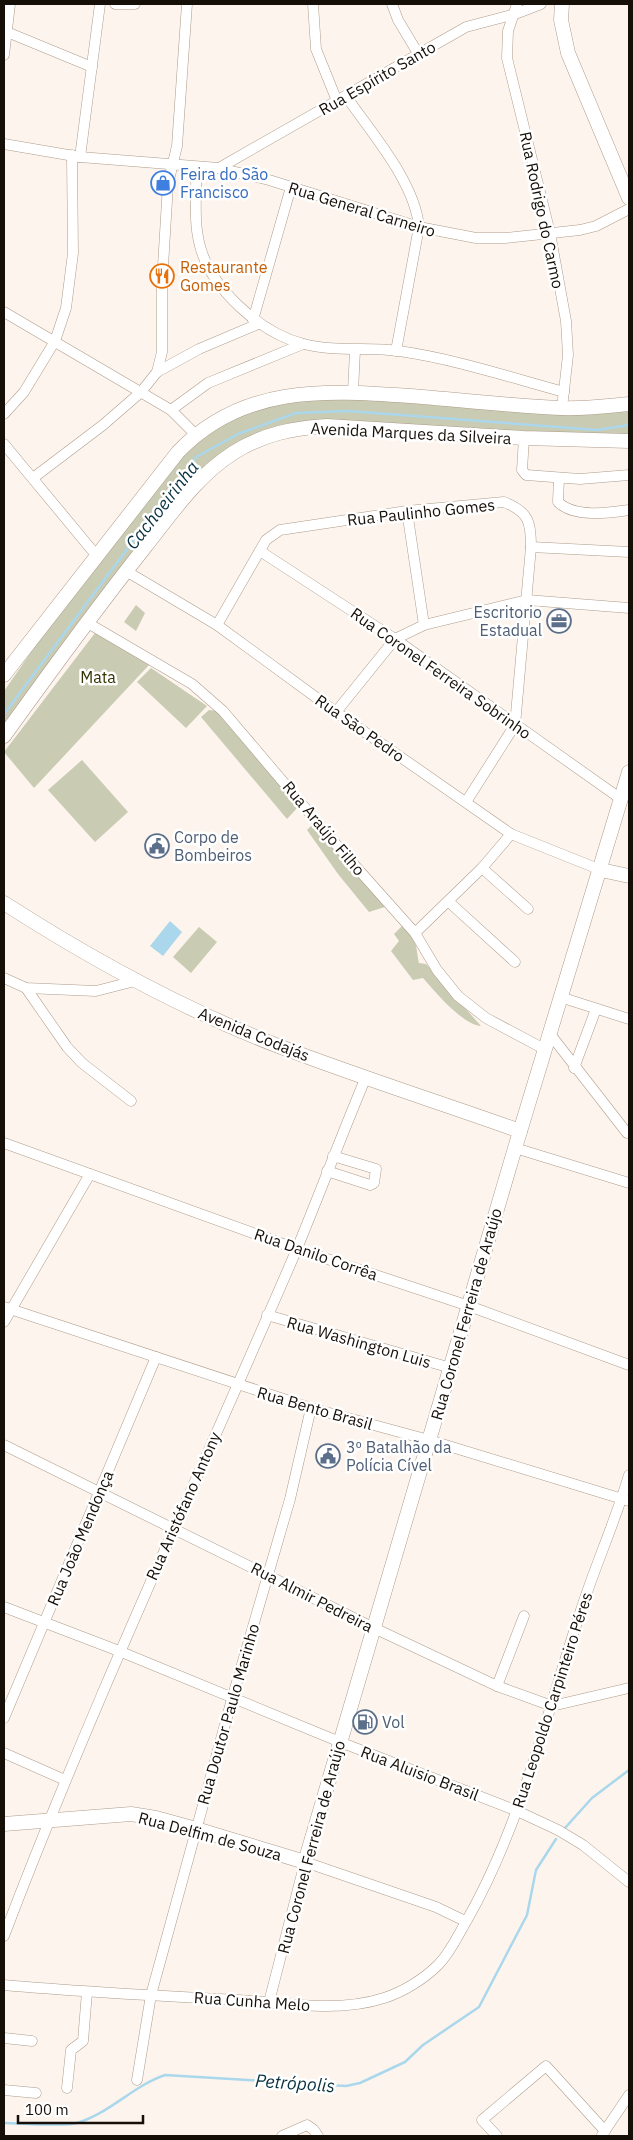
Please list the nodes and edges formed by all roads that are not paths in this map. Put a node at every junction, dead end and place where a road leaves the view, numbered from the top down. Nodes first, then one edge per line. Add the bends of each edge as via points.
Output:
1 (10, 4) edge
2 (100, 4) edge
3 (115, 4) edge
4 (135, 4) edge
5 (187, 4) edge
6 (313, 4) edge
7 (392, 4) edge
8 (542, 4) edge
9 (562, 4) edge
10 (516, 9) edge
11 (7, 32) junction
12 (4, 55) edge
13 (419, 55) junction
14 (92, 66) junction
15 (346, 96) junction
16 (336, 101) junction
17 (4, 144) edge
18 (76, 156) junction
19 (173, 165) junction
20 (196, 167) junction
21 (219, 168) junction
22 (291, 187) junction
23 (629, 198) edge
24 (629, 209) edge
25 (419, 227) junction
26 (550, 234) junction
27 (4, 312) edge
28 (255, 322) junction
29 (55, 341) junction
30 (303, 344) junction
31 (355, 350) junction
32 (396, 351) junction
33 (157, 372) junction
34 (142, 392) junction
35 (353, 392) junction
36 (564, 392) junction
37 (629, 404) edge
38 (562, 408) junction
39 (171, 410) junction
40 (4, 414) edge
41 (194, 434) junction
42 (524, 438) junction
43 (629, 441) edge
44 (4, 444) edge
45 (629, 476) edge
46 (33, 478) junction
47 (559, 478) junction
48 (629, 510) edge
49 (407, 511) junction
50 (531, 547) junction
51 (260, 551) junction
52 (629, 552) edge
53 (96, 555) junction
54 (126, 572) junction
55 (527, 600) junction
56 (629, 608) edge
57 (86, 622) junction
58 (217, 625) junction
59 (424, 625) junction
60 (395, 639) junction
61 (4, 674) edge
62 (336, 712) junction
63 (515, 725) junction
64 (4, 736) edge
65 (629, 772) edge
66 (621, 798) junction
67 (466, 802) junction
68 (510, 834) junction
69 (482, 868) junction
70 (601, 870) junction
71 (629, 876) edge
72 (449, 902) junction
73 (4, 903) edge
74 (528, 909) dead end
75 (415, 933) junction
76 (515, 962) dead end
77 (4, 978) edge
78 (135, 981) junction
79 (26, 988) junction
80 (560, 997) junction
81 (596, 1008) junction
82 (629, 1019) edge
83 (550, 1034) junction
84 (546, 1050) junction
85 (574, 1068) junction
86 (366, 1077) junction
87 (131, 1101) dead end
88 (520, 1130) junction
89 (627, 1133) dead end
90 (4, 1142) edge
91 (515, 1148) junction
92 (333, 1156) junction
93 (327, 1171) junction
94 (90, 1174) junction
95 (629, 1183) edge
96 (297, 1248) junction
97 (469, 1306) junction
98 (8, 1308) edge
99 (267, 1315) junction
100 (4, 1322) edge
101 (156, 1358) junction
102 (629, 1366) edge
103 (450, 1368) junction
104 (236, 1385) junction
105 (311, 1408) junction
106 (429, 1440) junction
107 (4, 1445) edge
108 (629, 1475) edge
109 (100, 1491) junction
110 (626, 1500) edge
111 (174, 1528) junction
112 (268, 1574) junction
113 (4, 1607) edge
114 (524, 1616) dead end
115 (44, 1622) junction
116 (374, 1628) junction
117 (119, 1651) junction
118 (497, 1686) junction
119 (629, 1688) edge
120 (232, 1698) junction
121 (552, 1706) junction
122 (4, 1718) edge
123 (340, 1742) junction
124 (4, 1753) edge
125 (65, 1780) junction
126 (515, 1810) junction
127 (47, 1822) junction
128 (4, 1824) edge
129 (196, 1829) junction
130 (305, 1862) junction
131 (629, 1882) edge
132 (466, 1921) junction
133 (4, 1936) edge
134 (4, 1985) edge
135 (87, 1992) junction
136 (151, 1995) junction
137 (268, 2002) junction
138 (4, 2038) edge
139 (32, 2041) dead end
140 (137, 2080) dead end
141 (67, 2088) dead end
142 (4, 2090) edge
143 (36, 2093) dead end
144 (629, 2095) edge
145 (603, 2133) edge
146 (282, 2136) edge
147 (318, 2136) edge
148 (497, 2136) edge

1 - 11 street
2 - 14 street
3 - 4 street
5 - 19 street
6 - 16 street via 316,49
7 - 13 street
8 - 10 street, Rua Espírito Santo
9 - 23 street via 561,20 568,53
10 - 13 street, Rua Espírito Santo via 474,23
10 - 26 street, Rua Rodrigo do Carmo via 508,31 507,58
11 - 12 street
11 - 14 street
13 - 15 street, Rua Espírito Santo
14 - 18 street
15 - 16 street, Rua Espírito Santo
15 - 25 street via 409,189
16 - 21 street, Rua Espírito Santo
17 - 18 street, Rua General Carneiro
18 - 19 street, Rua General Carneiro
18 - 29 street via 71,282
19 - 20 street, Rua General Carneiro
19 - 33 street via 168,184 162,352
20 - 21 street, Rua General Carneiro
20 - 28 street via 197,228 203,255 214,275
21 - 22 street, Rua General Carneiro
22 - 25 street, Rua General Carneiro
22 - 28 street
24 - 26 street, Rua General Carneiro via 596,226
25 - 26 street, Rua General Carneiro via 476,238
25 - 32 street
26 - 36 street, Rua Rodrigo do Carmo via 568,335
27 - 29 street
28 - 30 street
28 - 33 street
29 - 34 street
29 - 40 street via 24,392
30 - 31 street
30 - 39 street via 208,383
31 - 32 street
31 - 35 street
32 - 36 street via 437,358
33 - 34 street
34 - 39 street
34 - 46 street
35 - 38 street
35 - 41 street via 291,394 266,400 220,417
36 - 38 street, Rua Rodrigo do Carmo
37 - 38 street
39 - 41 street
41 - 53 street
42 - 43 street, Avenida Marques da Silveira
42 - 47 street via 523,473
42 - 54 street, Avenida Marques da Silveira via 327,426 296,428 269,435 232,453 194,486
44 - 46 street
45 - 47 street
46 - 53 street
47 - 48 street via 558,502 571,510
49 - 50 street, Rua Paulinho Gomes via 504,502 526,515 531,528
49 - 51 street, Rua Paulinho Gomes via 284,528 271,535
49 - 59 street
50 - 52 street
50 - 55 street, Rua Paulinho Gomes
51 - 58 street, Rua Paulinho Gomes
51 - 60 street, Rua Coronel Ferreira Sobrinho
53 - 61 street
54 - 57 street, Avenida Marques da Silveira
54 - 58 street, Rua São Pedro
55 - 56 street
55 - 59 street
55 - 63 street, Rua Paulinho Gomes
57 - 64 street, Avenida Marques da Silveira
57 - 75 street, Rua Araújo Filho via 192,684 223,712
58 - 62 street, Rua São Pedro
59 - 60 street
60 - 62 street
60 - 63 street, Rua Coronel Ferreira Sobrinho
62 - 67 street, Rua São Pedro
63 - 66 street, Rua Coronel Ferreira Sobrinho
63 - 67 street, Rua Paulinho Gomes
65 - 66 street, Rua Coronel Ferreira de Araújo
66 - 70 street, Rua Coronel Ferreira de Araújo
67 - 68 street, Rua São Pedro
68 - 69 street
68 - 70 street, Rua São Pedro
69 - 72 street
69 - 74 street
70 - 71 street
70 - 80 street, Rua Coronel Ferreira de Araújo
72 - 75 street
72 - 76 street
73 - 78 street, Avenida Codajás
75 - 84 street, Rua Araújo Filho via 436,970 458,996 486,1018
77 - 79 street
78 - 79 street via 96,991
78 - 86 street, Avenida Codajás via 280,1047
79 - 87 street via 82,1063
80 - 81 street
80 - 83 street, Rua Coronel Ferreira de Araújo
81 - 82 street
81 - 85 street
83 - 84 street, Rua Coronel Ferreira de Araújo
83 - 85 street
84 - 88 street, Rua Coronel Ferreira de Araújo
85 - 89 street
86 - 88 street, Avenida Codajás
86 - 92 street, Rua Aristófano Antony
88 - 91 street, Rua Coronel Ferreira de Araújo
90 - 94 street, Rua Danilo Corrêa
91 - 95 street
91 - 97 street, Rua Coronel Ferreira de Araújo
92 - 93 street, Rua Aristófano Antony
92 - 93 street via 375,1168 378,1172 374,1183 370,1185
93 - 96 street, Rua Aristófano Antony
94 - 96 street, Rua Danilo Corrêa
94 - 98 street
96 - 97 street, Rua Danilo Corrêa
96 - 99 street, Rua Aristófano Antony
97 - 102 street, Rua Danilo Corrêa
97 - 103 street, Rua Coronel Ferreira de Araújo
98 - 100 street
98 - 101 street, Rua Bento Brasil
99 - 103 street, Rua Washington Luis
99 - 104 street, Rua Aristófano Antony
101 - 104 street, Rua Bento Brasil
101 - 109 street, Rua João Mendonça
103 - 106 street, Rua Coronel Ferreira de Araújo
104 - 105 street, Rua Bento Brasil
104 - 111 street, Rua Aristófano Antony
105 - 106 street, Rua Bento Brasil
105 - 112 street, Rua Doutor Paulo Marinho
106 - 110 street, Rua Bento Brasil
106 - 116 street, Rua Coronel Ferreira de Araújo
107 - 109 street, Rua Almir Pedreira
108 - 110 street, Rua Leopoldo Carpinteiro Péres
109 - 111 street, Rua Almir Pedreira
109 - 115 street, Rua João Mendonça
110 - 121 street, Rua Leopoldo Carpinteiro Péres via 580,1612
111 - 112 street, Rua Almir Pedreira
111 - 117 street, Rua Aristófano Antony
112 - 116 street, Rua Almir Pedreira
112 - 120 street, Rua Doutor Paulo Marinho
113 - 115 street, Rua Aluisio Brasil
114 - 118 street
115 - 117 street, Rua Aluisio Brasil
115 - 122 street, Rua João Mendonça
116 - 118 street, Rua Almir Pedreira
116 - 123 street, Rua Coronel Ferreira de Araújo
117 - 120 street, Rua Aluisio Brasil
117 - 125 street, Rua Aristófano Antony
118 - 121 street, Rua Almir Pedreira
119 - 121 street
120 - 123 street, Rua Aluisio Brasil
120 - 129 street, Rua Doutor Paulo Marinho
121 - 126 street, Rua Leopoldo Carpinteiro Péres
123 - 126 street, Rua Aluisio Brasil
123 - 130 street, Rua Coronel Ferreira de Araújo
124 - 125 street
125 - 127 street, Rua Aristófano Antony
126 - 131 street, Rua Aluisio Brasil via 583,1845
126 - 132 street, Rua Leopoldo Carpinteiro Péres via 500,1855
127 - 128 street, Rua Delfim de Souza
127 - 129 street, Rua Delfim de Souza via 131,1814
127 - 133 street, Rua Aristófano Antony
129 - 130 street, Rua Delfim de Souza
129 - 136 street, Rua Doutor Paulo Marinho
130 - 132 street, Rua Delfim de Souza via 436,1907
130 - 137 street, Rua Coronel Ferreira de Araújo
132 - 137 street, Rua Cunha Melo via 439,1964 397,1993 369,2002 320,2006
134 - 135 street, Rua Cunha Melo
135 - 136 street, Rua Cunha Melo
135 - 141 street via 83,2041 71,2050
136 - 137 street, Rua Cunha Melo
136 - 140 street, Rua Doutor Paulo Marinho
138 - 139 street
142 - 143 street
144 - 145 street
145 - 148 street via 549,2067 543,2066 482,2120
146 - 147 street via 302,2126 310,2126

